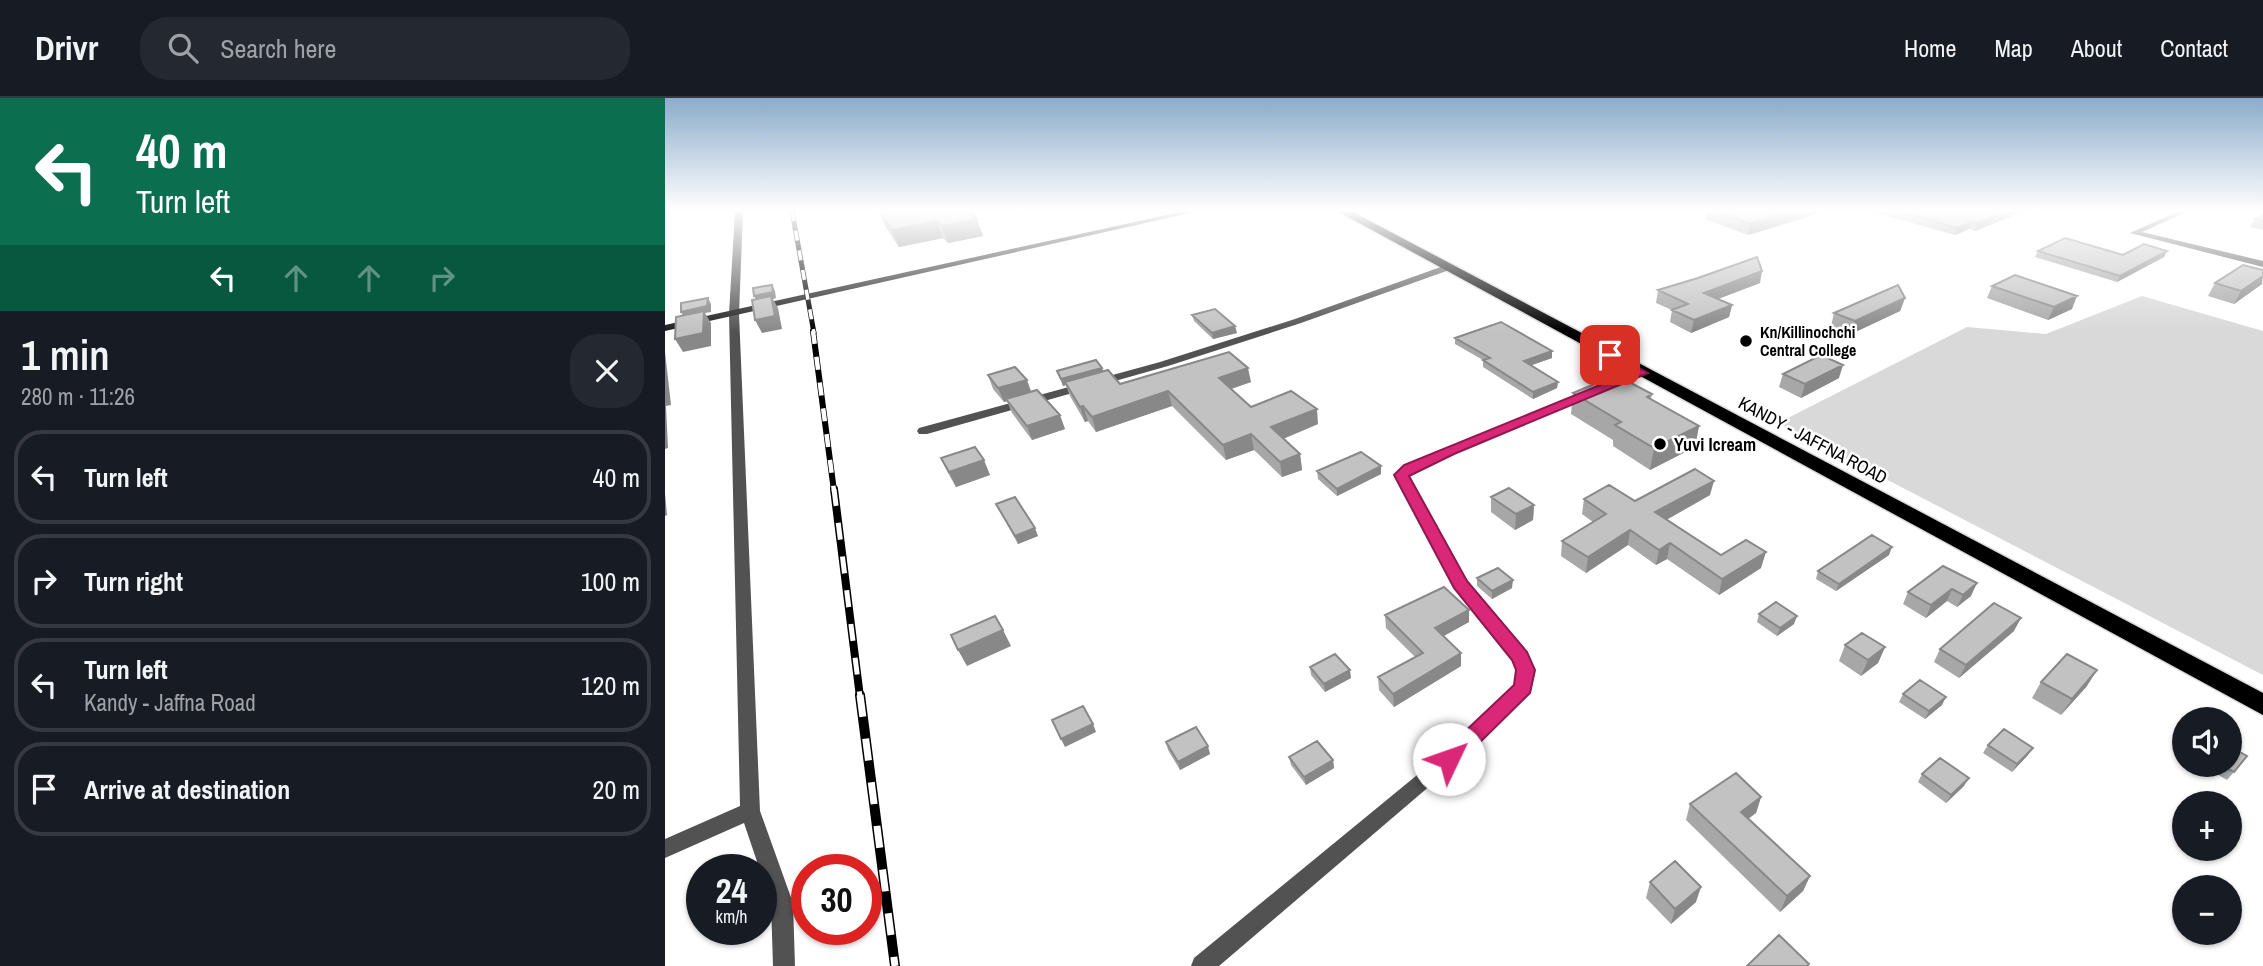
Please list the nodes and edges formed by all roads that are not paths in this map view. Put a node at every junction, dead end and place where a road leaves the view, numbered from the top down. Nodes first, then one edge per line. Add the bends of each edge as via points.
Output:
1 (737, 252) edge
2 (1014, 252) edge
3 (1420, 252) edge
4 (2211, 252) edge
5 (2263, 264) edge
6 (1449, 267) junction
7 (734, 314) junction
8 (665, 328) edge
9 (1642, 373) junction
10 (923, 431) dead end
11 (2263, 705) edge
12 (750, 811) junction
13 (665, 849) edge
14 (784, 966) edge
15 (1202, 966) edge

1 - 7 street
2 - 7 street
3 - 6 highway, KANDY - JAFFNA ROAD
4 - 5 street
6 - 9 highway, KANDY - JAFFNA ROAD
6 - 10 street via 1164,364
7 - 8 street
7 - 12 street
9 - 11 highway, KANDY - JAFFNA ROAD
9 - 15 street via 1401,475 1460,584 1520,657 1526,670 1523,688 1467,744
12 - 13 street
12 - 14 street via 782,903

